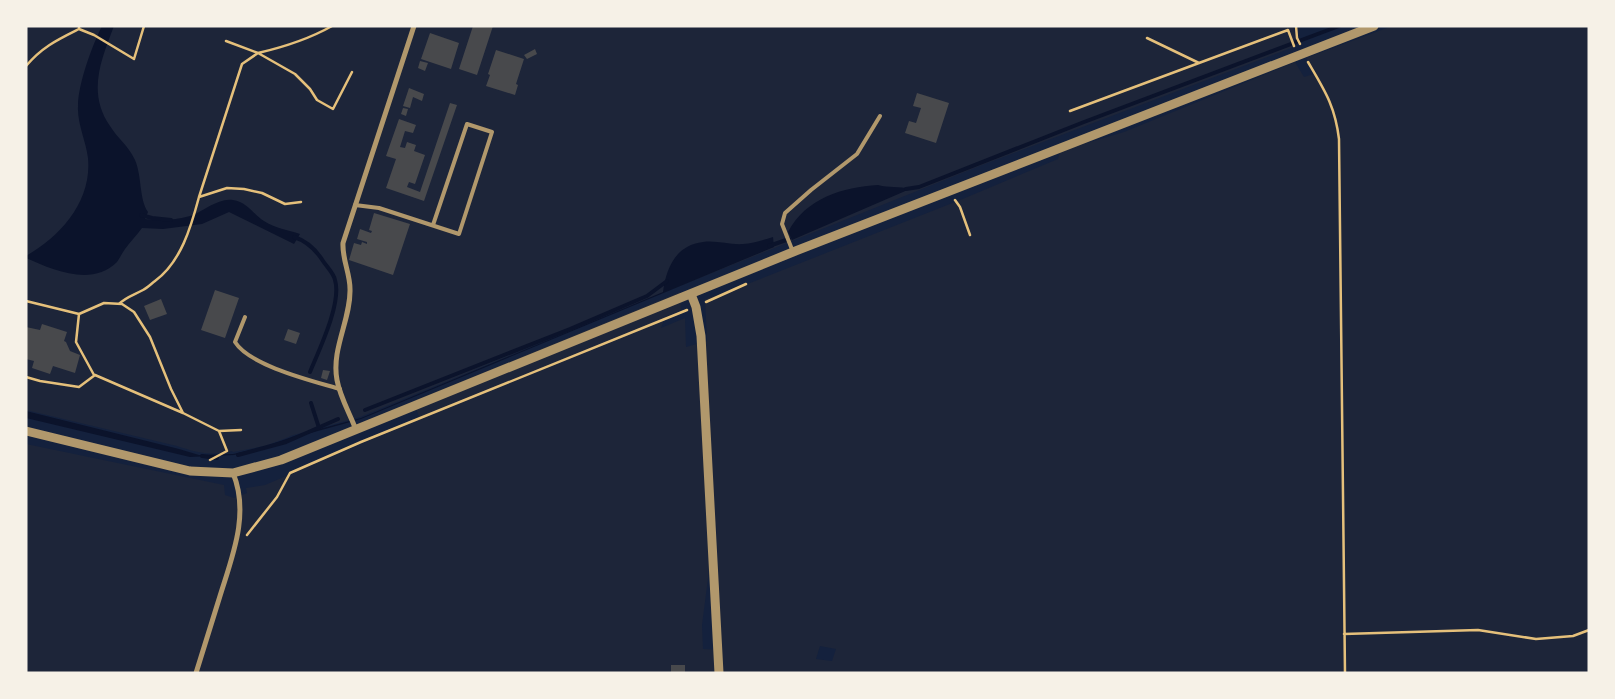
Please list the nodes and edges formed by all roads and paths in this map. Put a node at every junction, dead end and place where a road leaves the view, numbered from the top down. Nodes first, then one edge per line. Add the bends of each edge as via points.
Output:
1 (144, 26) edge
2 (332, 26) edge
3 (414, 26) edge
4 (1286, 26) edge
5 (1296, 26) edge
6 (1374, 26) edge
7 (79, 28) edge
8 (1288, 30) junction
9 (1147, 38) dead end
10 (226, 41) dead end
11 (1294, 46) dead end
12 (258, 53) junction
13 (1306, 58) junction
14 (1199, 63) junction
15 (26, 66) edge
16 (352, 72) dead end
17 (1070, 111) dead end
18 (880, 116) dead end
19 (199, 197) junction
20 (954, 197) dead end
21 (301, 202) dead end
22 (355, 204) junction
23 (433, 225) junction
24 (970, 235) dead end
25 (793, 252) junction
26 (692, 294) junction
27 (26, 301) edge
28 (119, 304) junction
29 (696, 307) junction
30 (79, 314) junction
31 (245, 317) dead end
32 (95, 375) junction
33 (26, 377) edge
34 (340, 389) junction
35 (183, 413) junction
36 (240, 430) dead end
37 (356, 430) junction
38 (26, 431) edge
39 (219, 431) junction
40 (190, 471) junction
41 (233, 474) junction
42 (237, 542) junction
43 (1589, 630) edge
44 (1344, 634) junction
45 (196, 673) edge
46 (719, 673) edge
47 (1345, 673) edge

1 - 7 path via 134,59
2 - 12 path via 277,49
3 - 22 street
4 - 8 path
5 - 13 path via 1297,38
6 - 13 street
7 - 15 path via 38,52
8 - 11 path
8 - 14 path
9 - 14 path
10 - 12 path
12 - 16 path via 295,74 317,100 333,109
12 - 19 path via 242,64
13 - 25 street
13 - 44 path via 1332,104 1339,140
14 - 17 path
18 - 25 lane via 857,154 785,213 782,224
19 - 21 path via 227,188 244,189 285,204
19 - 28 path via 180,252 166,273
20 - 24 path
22 - 23 lane
22 - 34 street via 343,243 350,290 338,350
23 - 23 lane via 460,234 492,132 467,124
25 - 26 street
26 - 29 street
26 - 37 street
27 - 30 path
28 - 30 path via 104,303
28 - 35 path via 134,312 150,337
29 - 42 path via 290,473 277,497 247,535
29 - 46 street via 702,336
30 - 32 path via 76,342
31 - 34 lane via 235,342 240,351 271,368
32 - 33 path via 79,387
32 - 35 path
34 - 37 street
35 - 39 path
36 - 39 path
37 - 41 street via 281,460
38 - 40 street
39 - 40 path via 227,451
40 - 41 street
41 - 42 street via 240,511
42 - 45 street
43 - 44 path via 1574,636 1536,639 1478,630
44 - 47 path

